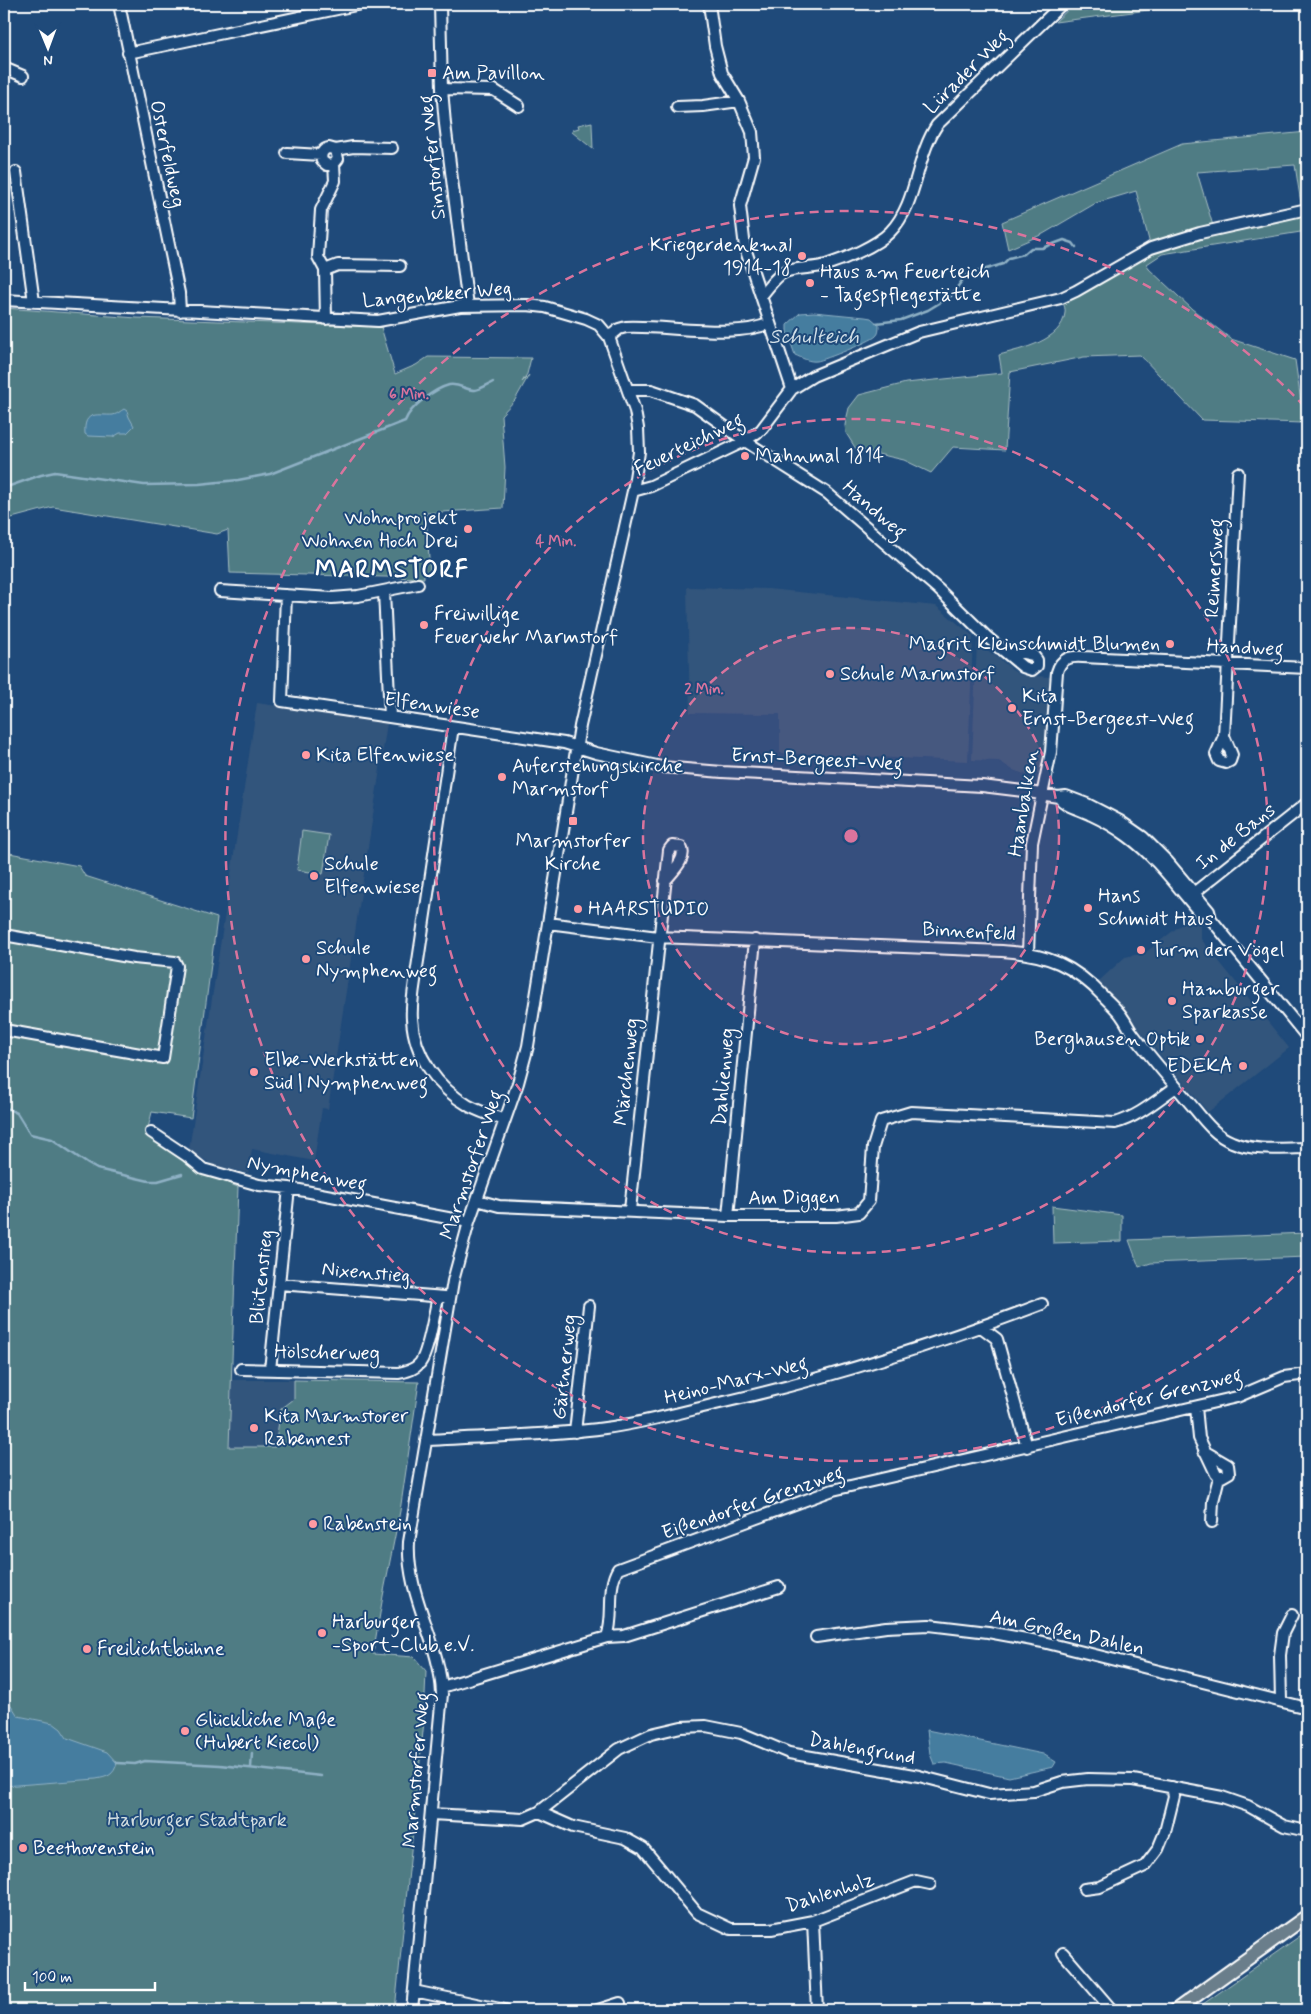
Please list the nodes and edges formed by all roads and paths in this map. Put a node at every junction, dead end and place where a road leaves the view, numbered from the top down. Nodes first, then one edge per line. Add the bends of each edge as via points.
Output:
1 (119, 4) edge
2 (361, 4) edge
3 (440, 4) edge
4 (447, 4) edge
5 (709, 4) edge
6 (1062, 4) edge
7 (128, 52) junction
8 (4, 68) edge
9 (23, 76) dead end
10 (442, 89) junction
11 (739, 101) junction
12 (519, 106) dead end
13 (678, 107) dead end
14 (392, 148) dead end
15 (336, 150) junction
16 (287, 153) dead end
17 (321, 154) junction
18 (334, 164) junction
19 (16, 172) dead end
20 (1307, 209) edge
21 (400, 266) dead end
22 (325, 270) junction
23 (761, 296) junction
24 (4, 300) edge
25 (34, 302) junction
26 (468, 306) junction
27 (180, 311) junction
28 (326, 319) junction
29 (770, 323) junction
30 (609, 337) junction
31 (792, 389) junction
32 (629, 390) junction
33 (745, 441) junction
34 (1238, 473) dead end
35 (634, 491) junction
36 (418, 584) dead end
37 (220, 590) dead end
38 (384, 592) junction
39 (286, 595) junction
40 (999, 648) dead end
41 (1063, 661) joint
42 (1227, 665) junction
43 (1307, 668) edge
44 (390, 717) junction
45 (453, 727) junction
46 (1224, 736) dead end
47 (576, 748) junction
48 (1043, 794) junction
49 (1307, 804) edge
50 (665, 881) dead end
51 (1191, 895) junction
52 (548, 923) junction
53 (4, 935) edge
54 (658, 937) junction
55 (755, 940) junction
56 (1028, 953) junction
57 (4, 1030) edge
58 (1307, 1037) edge
59 (1176, 1087) junction
60 (505, 1120) junction
61 (151, 1132) dead end
62 (1307, 1148) edge
63 (289, 1188) junction
64 (476, 1200) junction
65 (630, 1210) junction
66 (728, 1216) junction
67 (469, 1222) junction
68 (279, 1284) junction
69 (438, 1297) junction
70 (451, 1298) junction
71 (1042, 1304) dead end
72 (589, 1306) dead end
73 (981, 1327) junction
74 (240, 1369) dead end
75 (270, 1370) junction
76 (1307, 1374) edge
77 (1196, 1407) junction
78 (576, 1432) junction
79 (428, 1440) junction
80 (1027, 1447) junction
81 (1204, 1451) junction
82 (1220, 1477) junction
83 (1212, 1522) dead end
84 (780, 1587) dead end
85 (1292, 1615) dead end
86 (816, 1636) dead end
87 (607, 1637) junction
88 (442, 1687) junction
89 (1281, 1701) junction
90 (1307, 1708) edge
91 (1172, 1787) junction
92 (539, 1812) junction
93 (431, 1814) junction
94 (1307, 1831) edge
95 (930, 1884) dead end
96 (1084, 1889) dead end
97 (1307, 1916) edge
98 (813, 1921) junction
99 (1063, 1953) dead end
100 (414, 1991) junction
101 (620, 2004) dead end
102 (412, 2010) edge
103 (506, 2010) edge
104 (598, 2010) edge
105 (817, 2010) edge
106 (1112, 2010) edge
107 (1176, 2010) edge

1 - 7 street, Osterfeldweg
2 - 7 street
3 - 4 street
3 - 10 street, Sinstorfer Weg
5 - 11 street via 722,73
6 - 23 street, Lürader Weg via 937,125 928,140 903,216 891,231 879,241 826,265 784,272
7 - 27 street, Osterfeldweg via 179,293
8 - 9 street
10 - 12 street via 494,90
10 - 26 street, Sinstorfer Weg
11 - 13 street
11 - 23 street via 752,132 754,157 740,217 745,248
14 - 15 street
15 - 17 street via 326,148
15 - 18 street via 338,159
16 - 17 street
17 - 18 street via 325,163
18 - 22 street via 335,181 321,210 318,257
19 - 25 street
20 - 31 street via 1200,233 1151,248 1062,298 919,332 813,376
21 - 22 street via 338,265
22 - 28 street
23 - 29 street
24 - 25 street, Langenbeker Weg
25 - 27 street, Langenbeker Weg
26 - 28 street, Langenbeker Weg via 378,321
26 - 30 street, Langenbeker Weg via 545,307 590,320
27 - 28 street, Langenbeker Weg
29 - 30 street via 758,328 734,330 626,327
29 - 31 street
30 - 32 street, Marmstorfer Weg
31 - 33 street, Feuerteichweg via 761,430
32 - 33 street, Handweg via 651,390 695,405
32 - 35 street, Marmstorfer Weg via 638,440
33 - 35 street, Feuerteichweg
33 - 40 street, Handweg via 827,493 938,589
34 - 42 street, Reimersweg
35 - 47 street, Marmstorfer Weg
36 - 38 street
37 - 39 street
38 - 39 street via 332,598
38 - 44 street
39 - 44 street, Elfenwiese via 282,701
41 - 42 street, Handweg via 1069,657 1083,657
41 - 48 street, Haanbalken via 1057,672 1053,738
42 - 43 street, Handweg
42 - 46 street, Reimersweg
44 - 45 street, Elfenwiese
45 - 47 street, Elfenwiese via 564,743
45 - 60 street via 415,981 413,1033 417,1048 440,1083 470,1106
47 - 48 street, Ernst-Bergeest-Weg via 668,768 982,786
47 - 52 street, Marmstorfer Weg
48 - 51 street, Ernst-Bergeest-Weg via 1058,798 1066,796 1130,827 1157,850
48 - 56 street, Haanbalken via 1032,843
49 - 51 street, In de Bans
50 - 54 street, Märchenweg
51 - 58 street, Ernst-Bergeest-Weg via 1209,911 1211,919
52 - 54 street, Binnenfeld
52 - 60 street, Marmstorfer Weg via 528,1046
53 - 57 street via 175,962 177,966 163,1058
54 - 55 street, Binnenfeld
54 - 65 street, Märchenweg
55 - 56 street, Binnenfeld
55 - 66 street, Dahlienweg
56 - 59 street, Binnenfeld via 1069,967 1088,980 1123,1017
59 - 62 street, Binnenfeld via 1209,1126 1231,1142 1257,1148
59 - 66 street, Am Diggen via 1147,1108 1115,1123 911,1112 880,1121 873,1147 869,1201 859,1214
60 - 64 street, Marmstorfer Weg
61 - 63 street, Nymphenweg via 203,1169 259,1185
63 - 67 street, Nymphenweg
63 - 68 street, Blütenstieg
64 - 65 street, Am Diggen via 499,1206
64 - 67 street, Marmstorfer Weg
65 - 66 street, Am Diggen
67 - 70 street, Marmstorfer Weg
68 - 69 street, Nixenstieg
68 - 75 street, Blütenstieg
69 - 70 street, Nixenstieg
69 - 75 street, Hölscherweg via 425,1352 412,1370
70 - 79 street, Marmstorfer Weg
71 - 73 street, Heino-Marx-Weg
72 - 78 street, Gärtnerweg
73 - 78 street, Heino-Marx-Weg via 788,1388 639,1423
73 - 80 street via 997,1339
74 - 75 street, Hölscherweg
76 - 77 street, Eißendorfer Grenzweg via 1284,1377 1236,1398
77 - 80 street, Eißendorfer Grenzweg
77 - 81 street via 1199,1438
78 - 79 street, Heino-Marx-Weg
79 - 88 street, Marmstorfer Weg via 409,1550 415,1594 434,1647
80 - 87 street, Eißendorfer Grenzweg via 833,1490 618,1569 613,1577
81 - 82 street
81 - 82 street via 1228,1465 1229,1473
82 - 83 street via 1213,1501
84 - 87 street via 624,1636
85 - 89 street via 1283,1634 1280,1655
86 - 89 street, Am Großen Dahlen via 929,1625 988,1632 1042,1642
87 - 88 street
88 - 93 street, Marmstorfer Weg
89 - 90 street, Am Großen Dahlen
91 - 92 street, Dahlengrund via 1134,1780 1088,1779 1062,1782 1034,1792 989,1794 919,1776 789,1753 741,1733 698,1726 651,1734 619,1749
91 - 94 street, Dahlengrund via 1248,1806 1284,1826
91 - 96 street via 1174,1796 1165,1832 1158,1849 1145,1866 1100,1887
92 - 93 street, Dahlengrund via 523,1819
92 - 98 street, Dahlenholz via 573,1827 625,1838 643,1848 698,1912 731,1929 771,1929
93 - 100 street, Marmstorfer Weg
95 - 98 street, Dahlenholz via 916,1881
97 - 107 main road
98 - 105 street
99 - 106 street
100 - 102 street, Marmstorfer Weg
100 - 103 street
101 - 104 street

